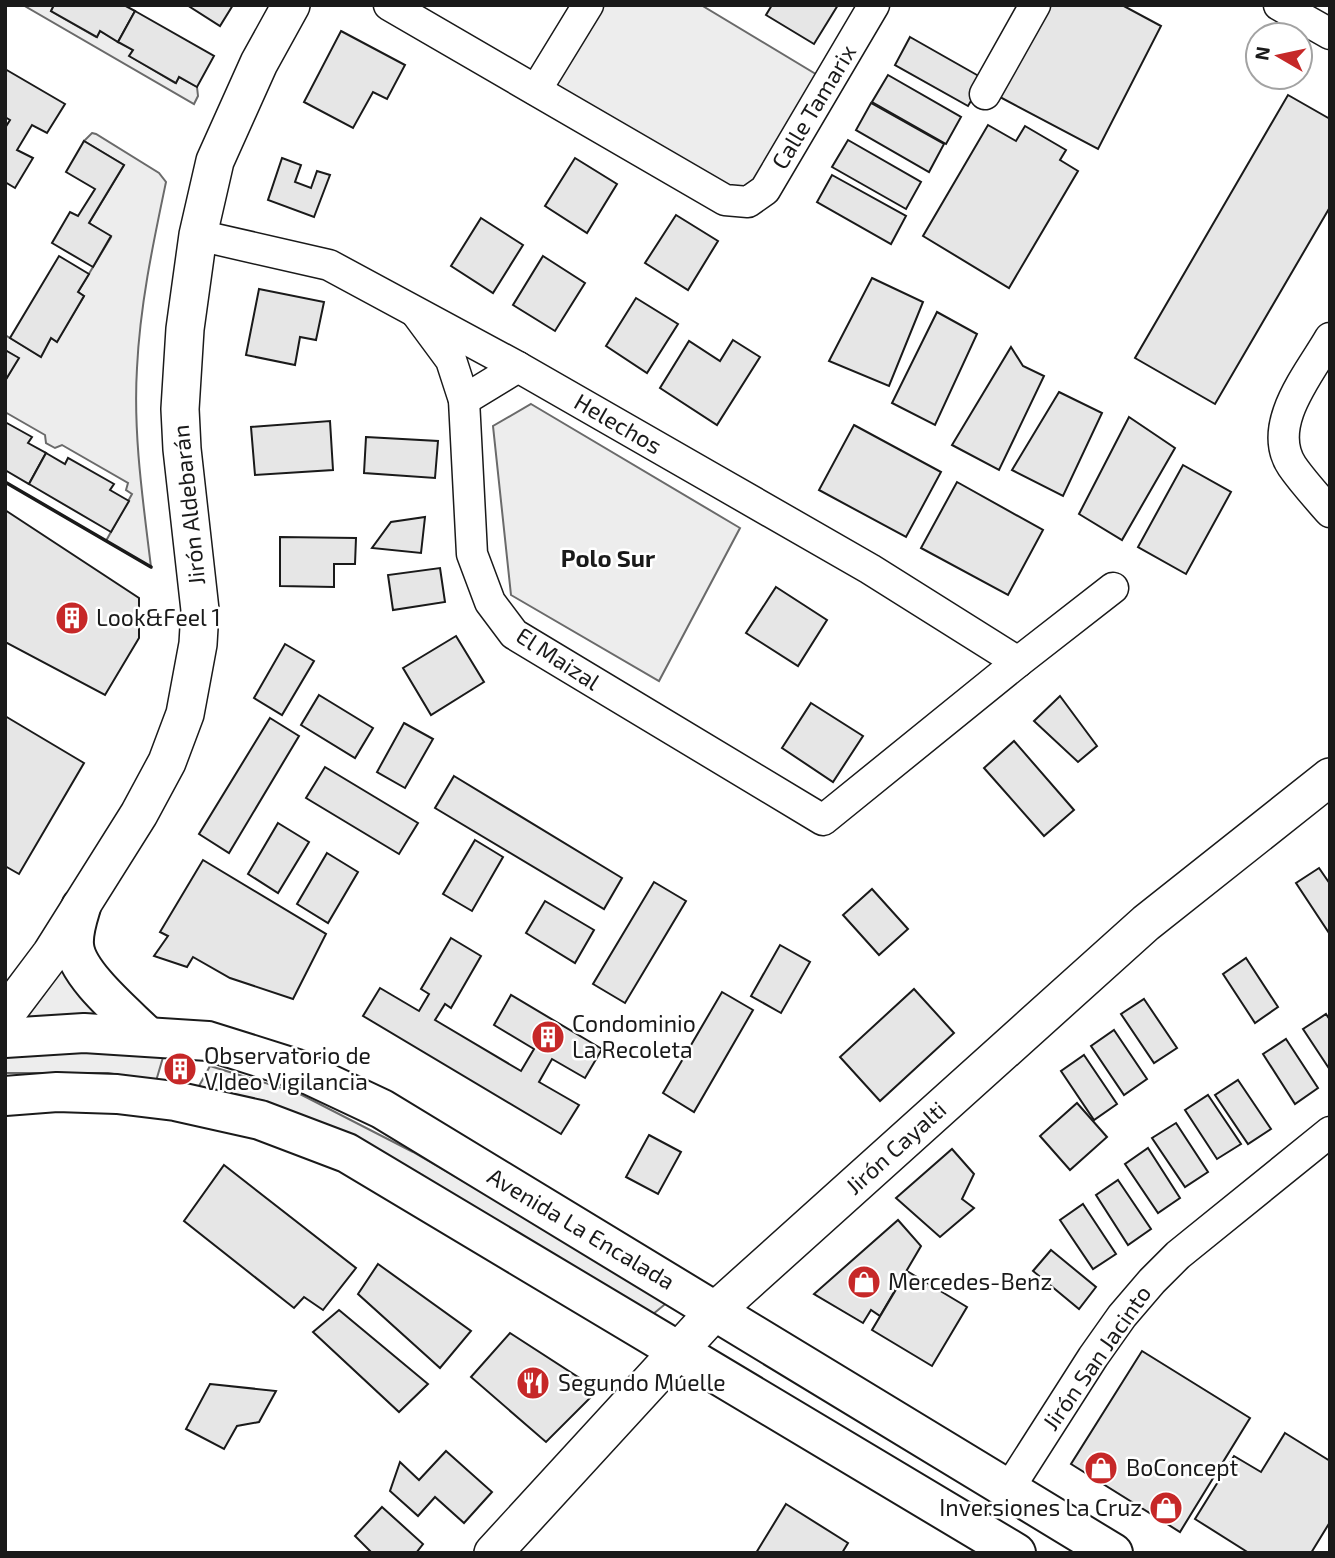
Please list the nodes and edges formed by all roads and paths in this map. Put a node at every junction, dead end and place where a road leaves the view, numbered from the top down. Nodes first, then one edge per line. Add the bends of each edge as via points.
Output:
1 (291, 5) edge
2 (389, 5) edge
3 (588, 5) edge
4 (874, 5) edge
5 (1035, 5) edge
6 (1279, 5) edge
7 (1330, 34) edge
8 (536, 90) junction
9 (985, 94) dead end
10 (198, 235) junction
11 (417, 314) junction
12 (1330, 338) edge
13 (518, 367) junction
14 (464, 400) junction
15 (1330, 512) edge
16 (1113, 588) dead end
17 (1018, 662) junction
18 (1330, 777) edge
19 (81, 907) junction
20 (5, 1015) edge
21 (146, 1035) junction
22 (5, 1038) edge
23 (5, 1096) edge
24 (1330, 1132) edge
25 (716, 1310) junction
26 (680, 1350) junction
27 (1008, 1490) junction
28 (493, 1553) edge
29 (1016, 1553) edge
30 (1113, 1553) edge

1 - 10 street, Jirón Aldebarán via 215,161
2 - 8 street
3 - 8 street
4 - 8 street, Calle Tamarix via 765,190 748,202 725,200
5 - 9 street
6 - 7 street
10 - 11 street, Helechos via 329,265
10 - 19 street, Jirón Aldebarán via 180,409 200,610 193,680 167,762
11 - 13 street, Helechos
11 - 14 street, El Maizal via 451,360
12 - 15 street via 1289,407 1283,436 1290,464
13 - 14 street
13 - 17 street, Helechos via 870,569
14 - 17 street, El Maizal via 472,554 490,602 514,634 823,820
16 - 17 street
18 - 25 street, Jirón Cayalti via 1146,923
19 - 20 street, Jirón Aldebarán
19 - 21 main road via 74,944 78,963
21 - 22 main road, Avenida La Encalada via 84,1032
21 - 25 main road, Avenida La Encalada via 208,1041 297,1069 382,1109
23 - 26 main road via 117,1094 260,1120 346,1153
24 - 27 street, Jirón San Jacinto via 1152,1281 1093,1357
25 - 26 street, Jirón Cayalti
25 - 27 main road, Avenida La Encalada
26 - 28 street, Jirón Cayalti
26 - 29 main road
27 - 30 main road, Avenida La Encalada

